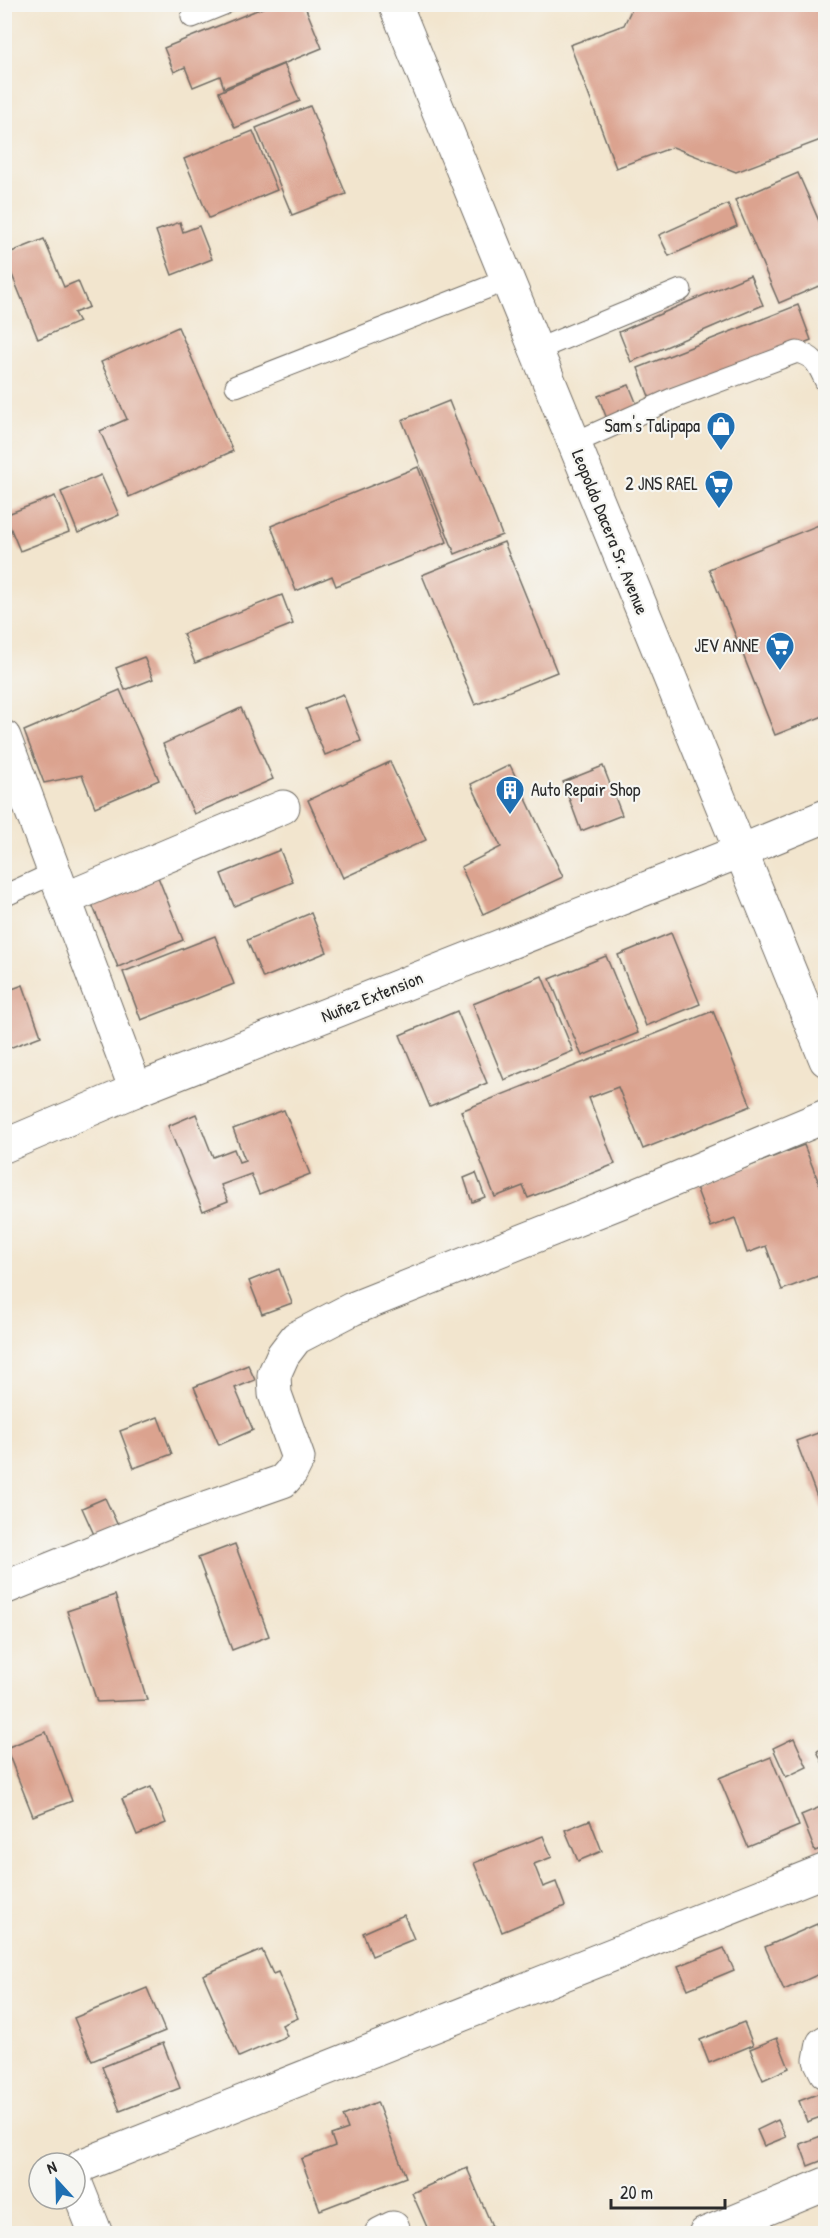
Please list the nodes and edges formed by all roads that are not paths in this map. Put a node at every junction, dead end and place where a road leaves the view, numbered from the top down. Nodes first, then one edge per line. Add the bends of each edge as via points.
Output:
1 (224, 4) edge
2 (395, 4) edge
3 (192, 17) dead end
4 (507, 280) junction
5 (681, 290) dead end
6 (536, 350) junction
7 (825, 382) edge
8 (236, 386) dead end
9 (574, 443) junction
10 (4, 737) edge
11 (283, 807) dead end
12 (825, 816) edge
13 (741, 851) junction
14 (60, 886) junction
15 (4, 896) edge
16 (825, 1060) edge
17 (136, 1090) junction
18 (825, 1116) edge
19 (4, 1146) edge
20 (4, 1588) edge
21 (825, 1870) edge
22 (825, 2042) edge
23 (825, 2072) edge
24 (825, 2184) edge
25 (96, 2234) edge
26 (705, 2234) edge

1 - 3 lane
2 - 4 street, Leopoldo Dacera Sr. Avenue
4 - 6 street, Leopoldo Dacera Sr. Avenue
4 - 8 lane
5 - 6 lane
6 - 9 street, Leopoldo Dacera Sr. Avenue
7 - 9 lane via 818,364 797,352 674,398
9 - 13 street, Leopoldo Dacera Sr. Avenue
10 - 14 street
11 - 14 street
12 - 13 street, Nuñez Extension
13 - 16 street, Leopoldo Dacera Sr. Avenue
13 - 17 street, Nuñez Extension
14 - 15 lane
14 - 17 street
17 - 19 street, Nuñez Extension
18 - 20 street via 311,1329 296,1338 274,1376 275,1394 298,1458 283,1481 169,1521
21 - 25 street via 83,2165 76,2173 76,2184
22 - 23 street via 820,2060
24 - 26 street

